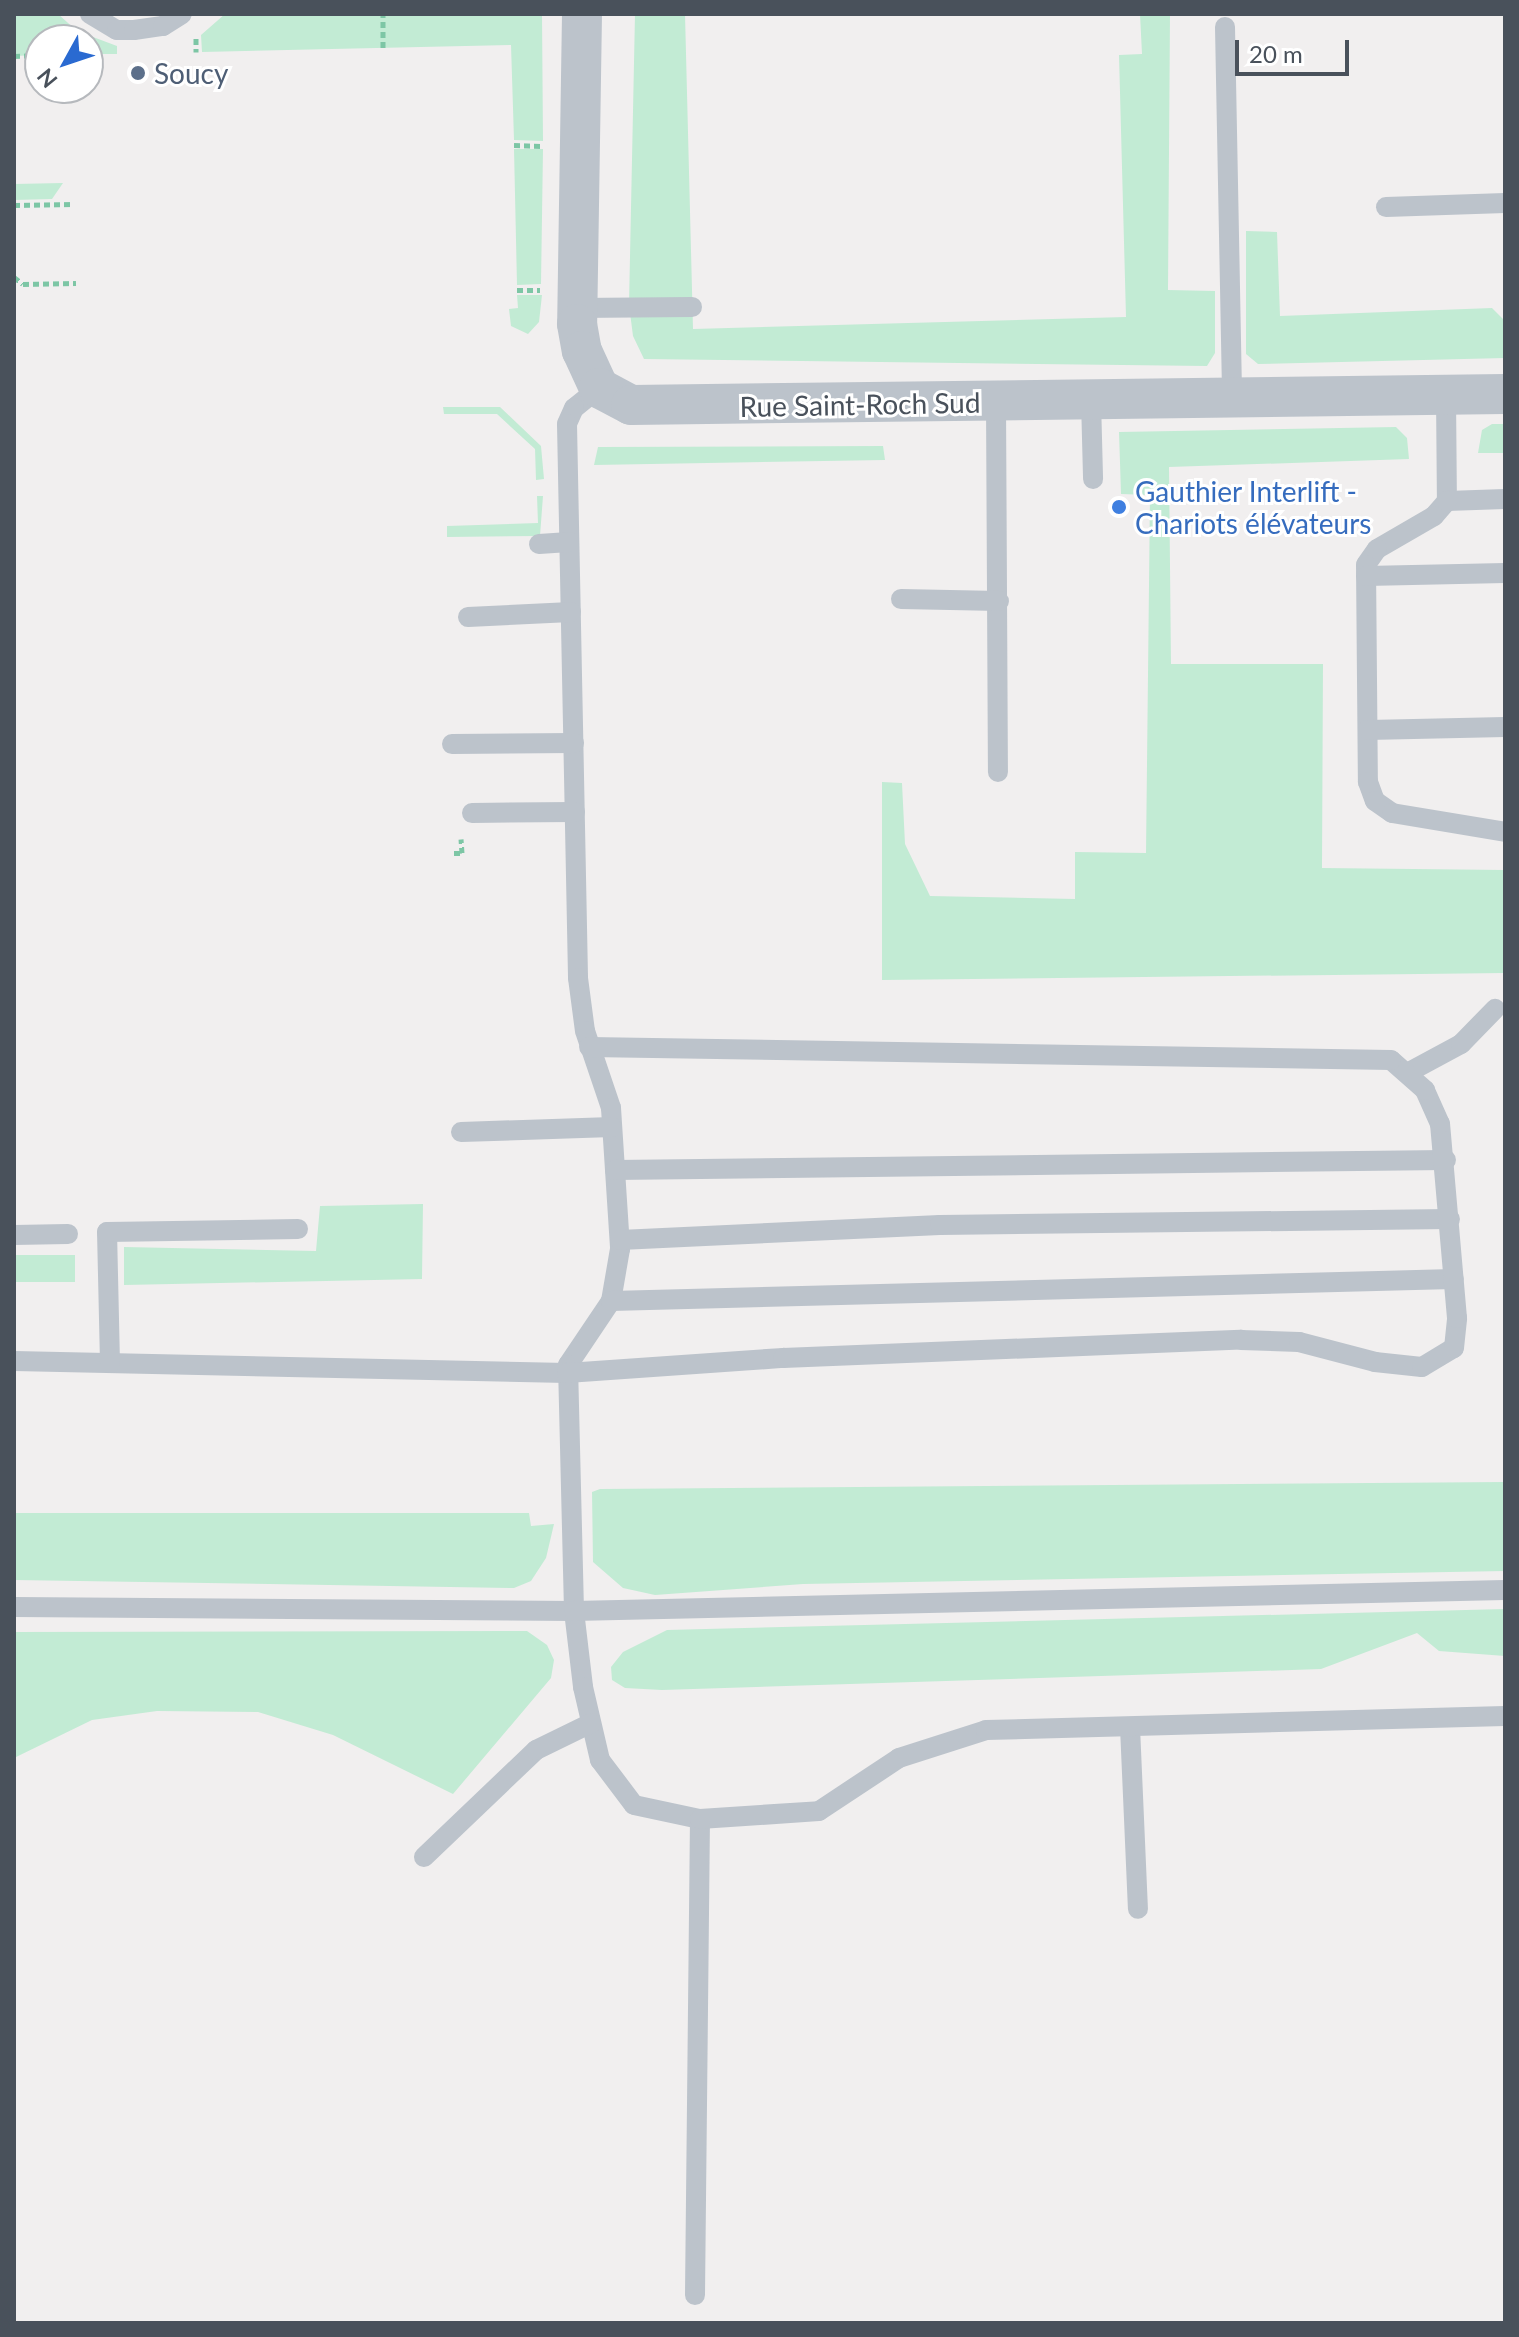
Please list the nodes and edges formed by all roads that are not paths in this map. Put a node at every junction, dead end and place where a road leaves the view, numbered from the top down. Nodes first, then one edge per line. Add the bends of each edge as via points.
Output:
1 (90, 14) edge
2 (182, 14) edge
3 (582, 14) edge
4 (1225, 27) dead end
5 (1505, 203) edge
6 (1386, 207) dead end
7 (692, 307) dead end
8 (577, 308) junction
9 (599, 388) junction
10 (1505, 394) edge
11 (1446, 395) junction
12 (1232, 398) junction
13 (1091, 400) junction
14 (996, 402) junction
15 (1093, 479) dead end
16 (1505, 499) edge
17 (1447, 501) junction
18 (569, 542) junction
19 (539, 544) dead end
20 (1505, 573) edge
21 (1366, 576) junction
22 (901, 599) dead end
23 (999, 601) junction
24 (571, 612) junction
25 (468, 617) dead end
26 (1505, 727) edge
27 (1368, 730) junction
28 (574, 743) junction
29 (452, 744) dead end
30 (998, 772) dead end
31 (575, 812) junction
32 (472, 813) dead end
33 (1505, 832) edge
34 (1495, 1009) dead end
35 (589, 1047) junction
36 (1409, 1072) junction
37 (612, 1127) junction
38 (461, 1132) dead end
39 (1446, 1160) junction
40 (615, 1170) junction
41 (1450, 1219) junction
42 (298, 1229) dead end
43 (68, 1234) dead end
44 (14, 1235) edge
45 (620, 1240) junction
46 (1454, 1279) junction
47 (611, 1301) junction
48 (14, 1361) edge
49 (110, 1363) junction
50 (567, 1373) junction
51 (1505, 1590) edge
52 (14, 1607) edge
53 (574, 1611) junction
54 (1505, 1716) edge
55 (591, 1723) junction
56 (1130, 1727) junction
57 (700, 1819) junction
58 (424, 1857) dead end
59 (1138, 1909) dead end
60 (695, 2295) dead end

1 - 2 lane via 117,30 163,26
3 - 8 street
4 - 12 lane
5 - 6 lane
7 - 8 lane
8 - 9 street via 582,351
9 - 14 street, Rue Saint-Roch Sud via 631,405 660,409
9 - 18 lane via 574,408 567,424
10 - 11 street, Rue Saint-Roch Sud
11 - 12 street, Rue Saint-Roch Sud
11 - 17 lane
12 - 13 street, Rue Saint-Roch Sud
13 - 14 street, Rue Saint-Roch Sud
13 - 15 lane
14 - 23 lane
16 - 17 lane
17 - 21 lane via 1434,516 1377,549 1369,557
18 - 19 lane
18 - 24 lane
20 - 21 lane
21 - 27 lane
22 - 23 lane
23 - 30 lane
24 - 25 lane
24 - 28 lane
26 - 27 lane
27 - 33 lane via 1368,782 1382,809
28 - 29 lane
28 - 31 lane
31 - 32 lane
31 - 35 lane via 578,978
34 - 36 lane via 1461,1044
35 - 36 lane via 1391,1060
35 - 37 lane via 609,1099
36 - 39 lane via 1434,1106
37 - 38 lane
37 - 40 lane
39 - 40 lane
39 - 41 lane
40 - 45 lane
41 - 45 lane via 940,1225
41 - 46 lane
42 - 49 lane via 107,1232
43 - 44 lane
45 - 47 lane
46 - 47 lane
46 - 50 lane via 1454,1348 1422,1367 1375,1362 1299,1342 1241,1340 783,1358
47 - 50 lane
48 - 49 lane
49 - 50 lane
50 - 53 lane
51 - 53 lane
52 - 53 lane
53 - 55 lane
54 - 56 lane
55 - 57 lane via 600,1760 634,1805
55 - 58 lane via 536,1750
56 - 57 lane via 986,1730 899,1758 819,1811
56 - 59 lane
57 - 60 lane

